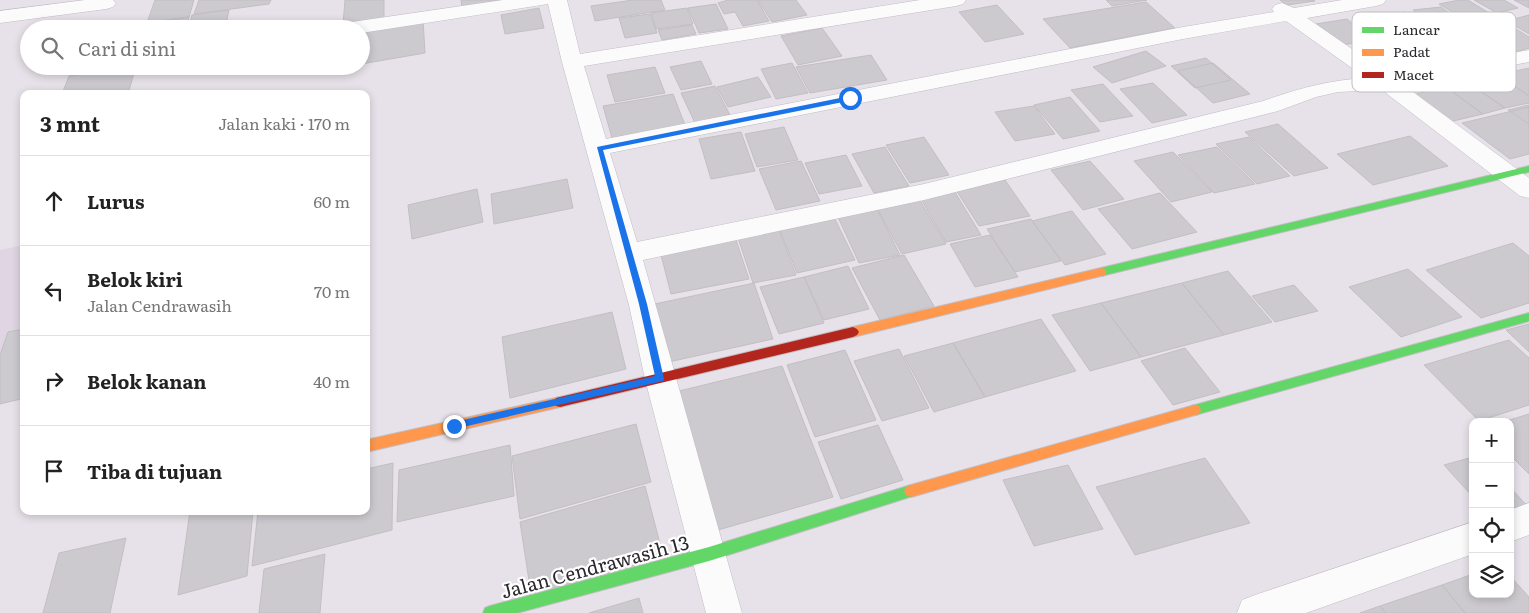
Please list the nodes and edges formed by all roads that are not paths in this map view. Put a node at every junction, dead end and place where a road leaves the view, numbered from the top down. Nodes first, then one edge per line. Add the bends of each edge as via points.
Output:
1 (542, 0) edge
2 (557, 0) edge
3 (956, 0) edge
4 (1271, 0) edge
5 (1376, 0) edge
6 (106, 2) dead end
7 (1289, 15) junction
8 (0, 17) edge
9 (370, 25) edge
10 (1529, 56) edge
11 (1516, 58) edge
12 (1352, 59) edge
13 (572, 62) junction
14 (1352, 85) edge
15 (1400, 92) edge
16 (599, 148) junction
17 (1518, 172) edge
18 (1529, 190) edge
19 (629, 253) junction
20 (1529, 317) edge
21 (660, 379) junction
22 (370, 445) edge
23 (1529, 519) edge
24 (1514, 525) edge
25 (1469, 539) edge
26 (709, 554) junction
27 (490, 613) edge
28 (724, 613) edge
29 (1255, 613) edge

1 - 9 street
2 - 13 street
3 - 13 street
4 - 7 street
5 - 7 street
6 - 8 street
7 - 12 street
7 - 16 street
10 - 11 street
13 - 16 street
14 - 19 street via 1310,92 1270,106 924,192
15 - 17 street
16 - 19 street
17 - 18 street
17 - 21 street
19 - 21 street
20 - 26 street, Jalan Cendrawasih 13 via 962,476
21 - 22 street
21 - 26 street
23 - 24 street
25 - 29 street
26 - 27 street, Jalan Cendrawasih 13
26 - 28 street

